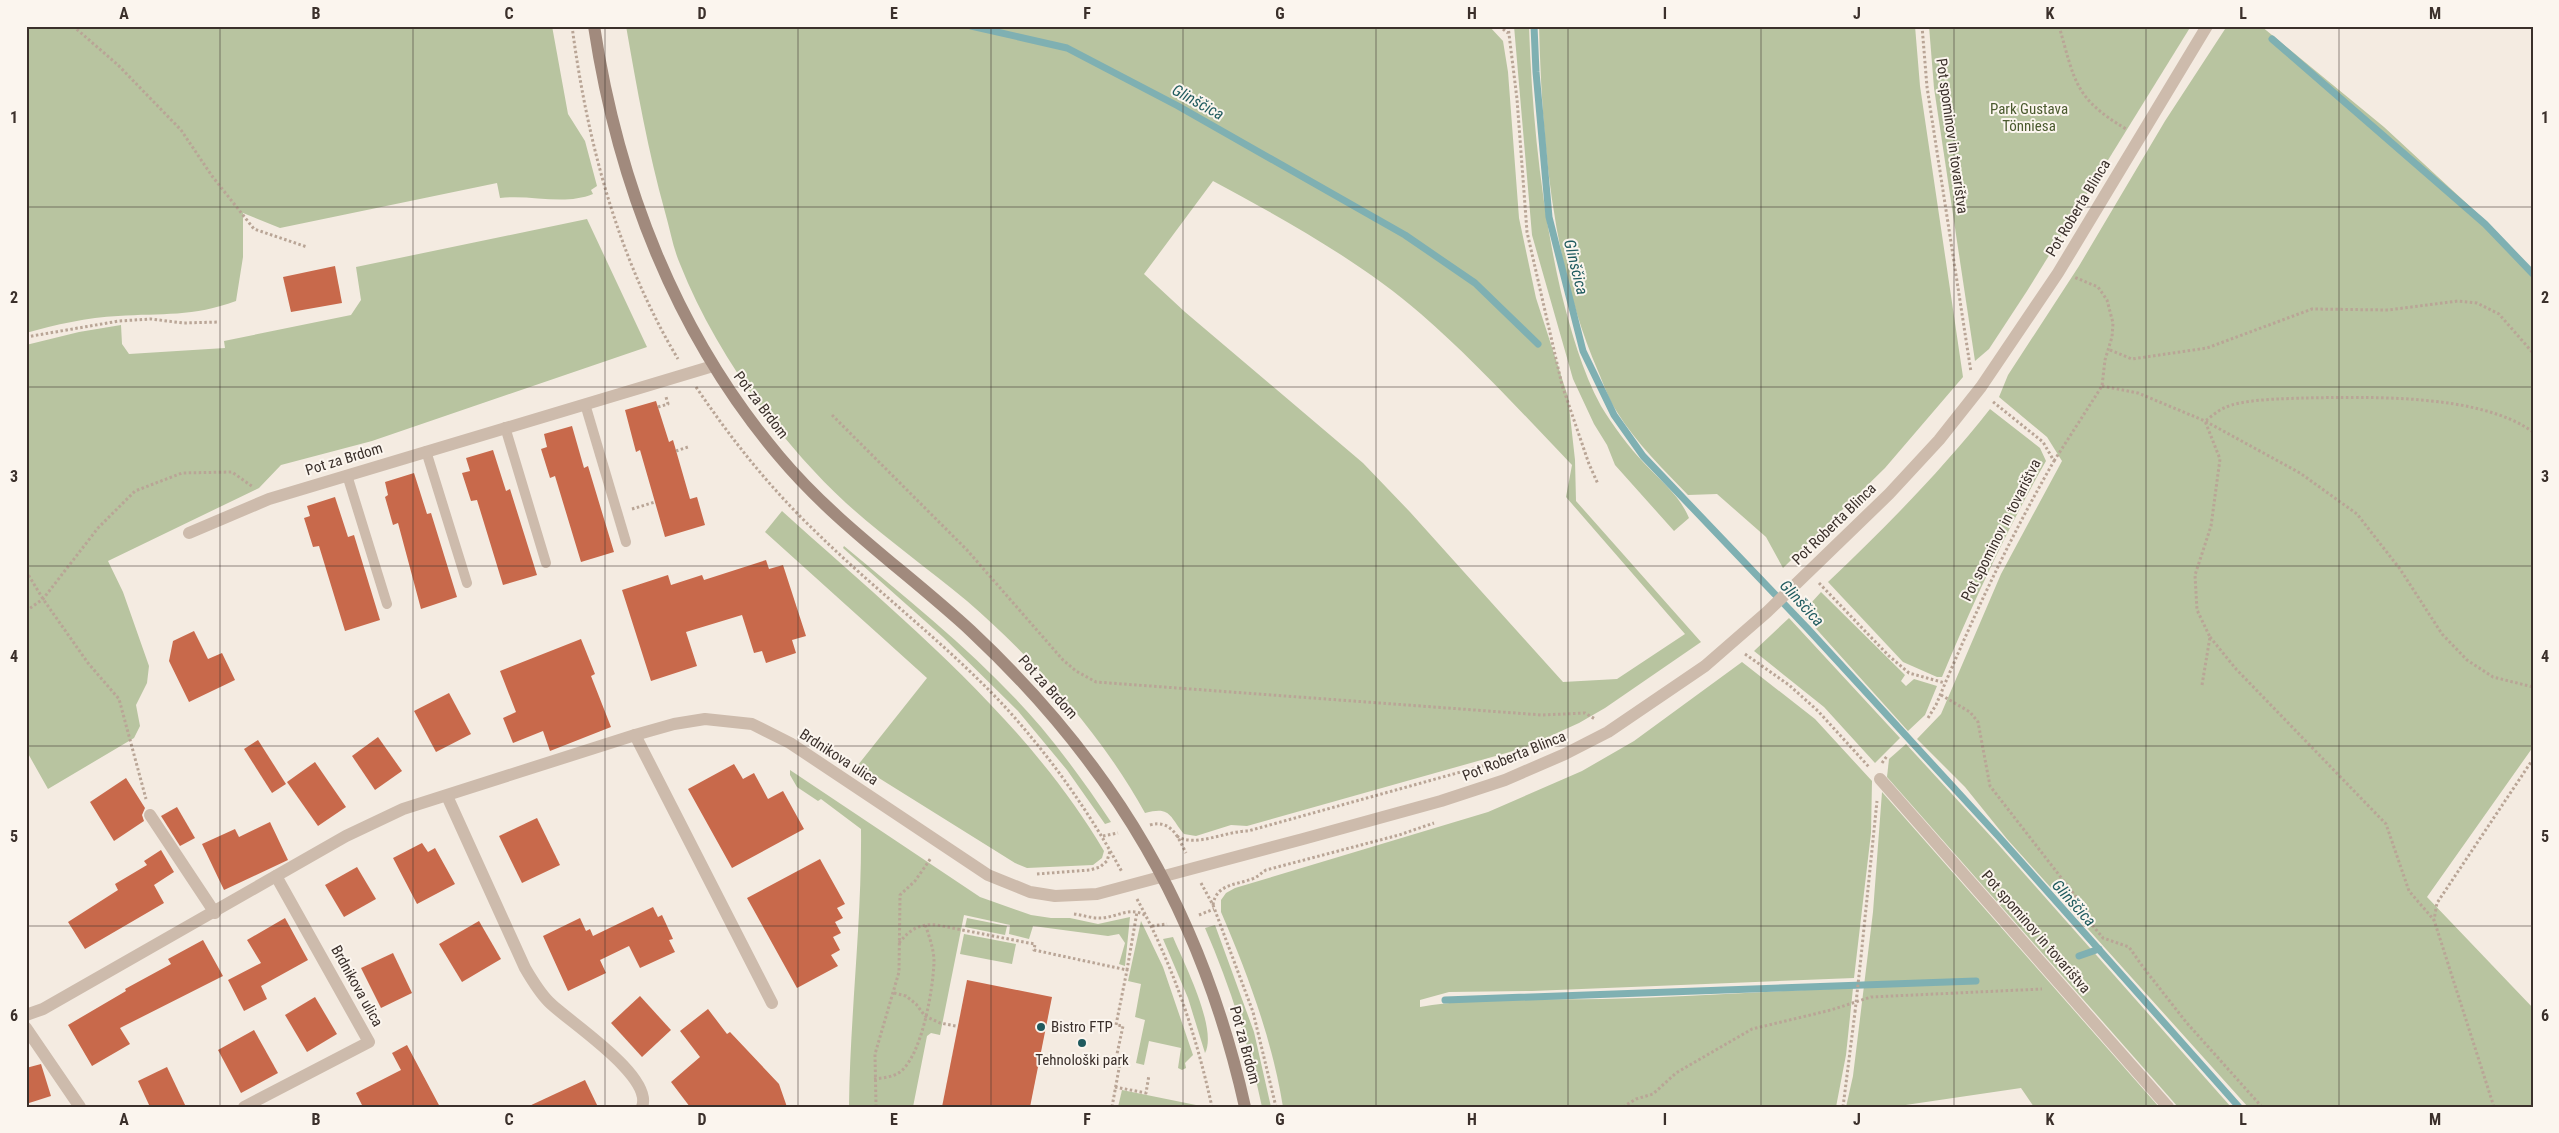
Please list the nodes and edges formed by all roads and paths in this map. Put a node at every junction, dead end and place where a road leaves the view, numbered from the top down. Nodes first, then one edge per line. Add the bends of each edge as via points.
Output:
1 (73, 26) edge
2 (572, 26) edge
3 (594, 26) edge
4 (1499, 26) edge
5 (1508, 26) edge
6 (1922, 26) edge
7 (2059, 26) edge
8 (2207, 26) edge
9 (1508, 34) junction
10 (2140, 135) junction
11 (307, 247) dead end
12 (2058, 273) junction
13 (218, 322) dead end
14 (26, 337) edge
15 (2110, 350) junction
16 (2533, 353) edge
17 (676, 354) dead end
18 (713, 366) junction
19 (1969, 368) dead end
20 (2102, 386) junction
21 (697, 388) dead end
22 (1994, 403) dead end
23 (585, 404) junction
24 (832, 415) dead end
25 (2205, 421) junction
26 (505, 427) junction
27 (2533, 432) edge
28 (688, 447) dead end
29 (676, 450) dead end
30 (426, 451) junction
31 (2054, 461) junction
32 (348, 475) junction
33 (1598, 484) dead end
34 (269, 499) junction
35 (655, 502) dead end
36 (618, 513) junction
37 (189, 533) dead end
38 (626, 542) dead end
39 (546, 562) dead end
40 (26, 571) edge
41 (1809, 572) junction
42 (467, 583) dead end
43 (43, 599) junction
44 (387, 604) dead end
45 (26, 612) edge
46 (2210, 637) junction
47 (1733, 642) junction
48 (1946, 684) junction
49 (2202, 685) dead end
50 (2533, 687) edge
51 (1941, 695) junction
52 (1604, 715) dead end
53 (1928, 718) dead end
54 (1596, 720) junction
55 (1588, 724) dead end
56 (1608, 732) junction
57 (635, 735) junction
58 (1506, 759) dead end
59 (2533, 759) edge
60 (1880, 779) junction
61 (447, 796) junction
62 (150, 816) joint
63 (1152, 824) dead end
64 (1116, 833) dead end
65 (1103, 836) junction
66 (1177, 836) junction
67 (941, 844) junction
68 (1110, 850) junction
69 (1184, 850) dead end
70 (1117, 861) dead end
71 (276, 876) junction
72 (1163, 876) junction
73 (1008, 884) junction
74 (1206, 891) dead end
75 (1139, 902) dead end
76 (1214, 908) junction
77 (1137, 912) dead end
78 (215, 913) junction
79 (1201, 915) dead end
80 (2434, 920) junction
81 (925, 924) junction
82 (1167, 924) dead end
83 (1152, 926) junction
84 (898, 943) junction
85 (1127, 970) junction
86 (2064, 988) junction
87 (894, 993) junction
88 (772, 1003) dead end
89 (26, 1015) edge
90 (925, 1016) junction
91 (956, 1026) dead end
92 (26, 1028) edge
93 (1149, 1075) dead end
94 (874, 1079) junction
95 (1115, 1087) junction
96 (80, 1107) edge
97 (244, 1107) edge
98 (642, 1107) edge
99 (876, 1107) edge
100 (1112, 1107) edge
101 (1212, 1107) edge
102 (1245, 1107) edge
103 (1276, 1107) edge
104 (1623, 1107) edge
105 (1843, 1107) edge
106 (2168, 1107) edge
107 (2262, 1107) edge
108 (2494, 1107) edge

1 - 11 path via 118,65 181,130 254,229
2 - 17 path via 598,163 630,265
3 - 18 main road, Pot za Brdom via 617,135 637,202 670,289
4 - 9 path
5 - 9 path
6 - 19 path, Pot spominov in tovarištva via 1926,87
7 - 10 path via 2075,82 2089,102 2105,116
8 - 10 street, Pot Roberta Blinca
9 - 33 path via 1517,99 1527,232 1562,385
10 - 12 street, Pot Roberta Blinca
12 - 15 path via 2098,286 2107,300 2113,323
12 - 41 street, Pot Roberta Blinca via 1981,387 1939,440
13 - 14 path via 120,321
15 - 16 path via 2132,359 2207,348 2312,309 2388,310 2458,301 2477,303 2499,314
15 - 20 path via 2105,360
18 - 23 street, Pot za Brdom
18 - 72 main road, Pot za Brdom via 773,449 822,502 878,554 952,614 1036,696 1093,766
20 - 25 path via 2138,393
20 - 31 path
21 - 65 path via 741,450 796,512 958,660 1006,709 1068,783
22 - 31 path, Pot spominov in tovarištva via 2044,442
23 - 26 street, Pot za Brdom
23 - 36 lane
24 - 54 path via 967,550 1063,660 1076,672 1096,682 1542,715 1585,713
25 - 27 path via 2225,407 2267,399 2414,399 2480,410 2524,425
25 - 46 path via 2220,460 2210,526 2195,575 2197,610
25 - 50 path via 2300,473 2358,514 2400,569 2442,634 2467,660 2493,677
26 - 30 street, Pot za Brdom
26 - 39 lane
28 - 29 path
30 - 32 street, Pot za Brdom
30 - 42 lane
31 - 48 path, Pot spominov in tovarištva via 1991,580
32 - 34 street, Pot za Brdom
32 - 44 lane
34 - 37 street, Pot za Brdom
34 - 43 path via 232,472 182,473 135,491 98,528
35 - 36 path
36 - 38 lane
40 - 43 path
41 - 47 street, Pot Roberta Blinca
41 - 48 path via 1909,673
43 - 45 path
43 - 62 path via 88,663 119,699
46 - 49 path
46 - 80 path via 2236,669 2386,824 2409,891
47 - 56 street, Pot Roberta Blinca via 1705,666
47 - 60 path via 1818,711
48 - 51 path, Pot spominov in tovarištva
51 - 53 path, Pot spominov in tovarištva
51 - 107 path via 1970,712 1978,722 1990,786 2088,911 2093,926 2104,938 2129,946 2186,1022
52 - 54 path
54 - 55 path
54 - 56 path
56 - 72 street, Pot Roberta Blinca via 1505,780 1440,801
57 - 61 street, Brdnikova ulica
57 - 67 street, Brdnikova ulica via 705,718 752,724 790,743
57 - 88 street
58 - 66 path, Pot Roberta Blinca via 1248,830 1189,842
59 - 80 path via 2437,903
60 - 86 street, Pot spominov in tovarištva
60 - 105 path, bridge via 1871,883
61 - 71 street, Brdnikova ulica via 403,809 346,836
61 - 98 street via 536,986 549,1002 632,1074 643,1094
62 - 78 street
63 - 66 path via 1167,824
64 - 65 path
65 - 68 path
66 - 69 path
67 - 73 street, Brdnikova ulica via 988,875
67 - 84 path via 900,895
68 - 70 path
68 - 73 path via 1100,867 1031,875
71 - 78 street, Brdnikova ulica
71 - 97 street, Brdnikova ulica via 370,1042
72 - 73 street, Brdnikova ulica via 1078,897 1044,895
72 - 102 main road, Pot za Brdom via 1192,936 1219,1007
74 - 76 path, Pot za Brdom
75 - 83 path
76 - 79 path
76 - 103 path, Pot za Brdom via 1253,1012
77 - 85 path
78 - 89 street, Brdnikova ulica via 43,1009
80 - 108 path
81 - 84 path via 913,929
81 - 85 path via 1035,944 1034,950
81 - 90 path via 934,961
82 - 83 path
83 - 101 path via 1184,1003
84 - 87 path via 899,972
85 - 95 path via 1116,1025 1123,1026
86 - 104 path via 1871,997 1752,1028 1676,1073 1654,1094
86 - 106 street, Pot spominov in tovarištva
87 - 90 path via 906,996
87 - 94 path via 875,1054
90 - 91 path
90 - 94 path via 915,1055 907,1065 891,1076
92 - 96 street
93 - 95 path via 1146,1093
94 - 99 path
95 - 100 path

